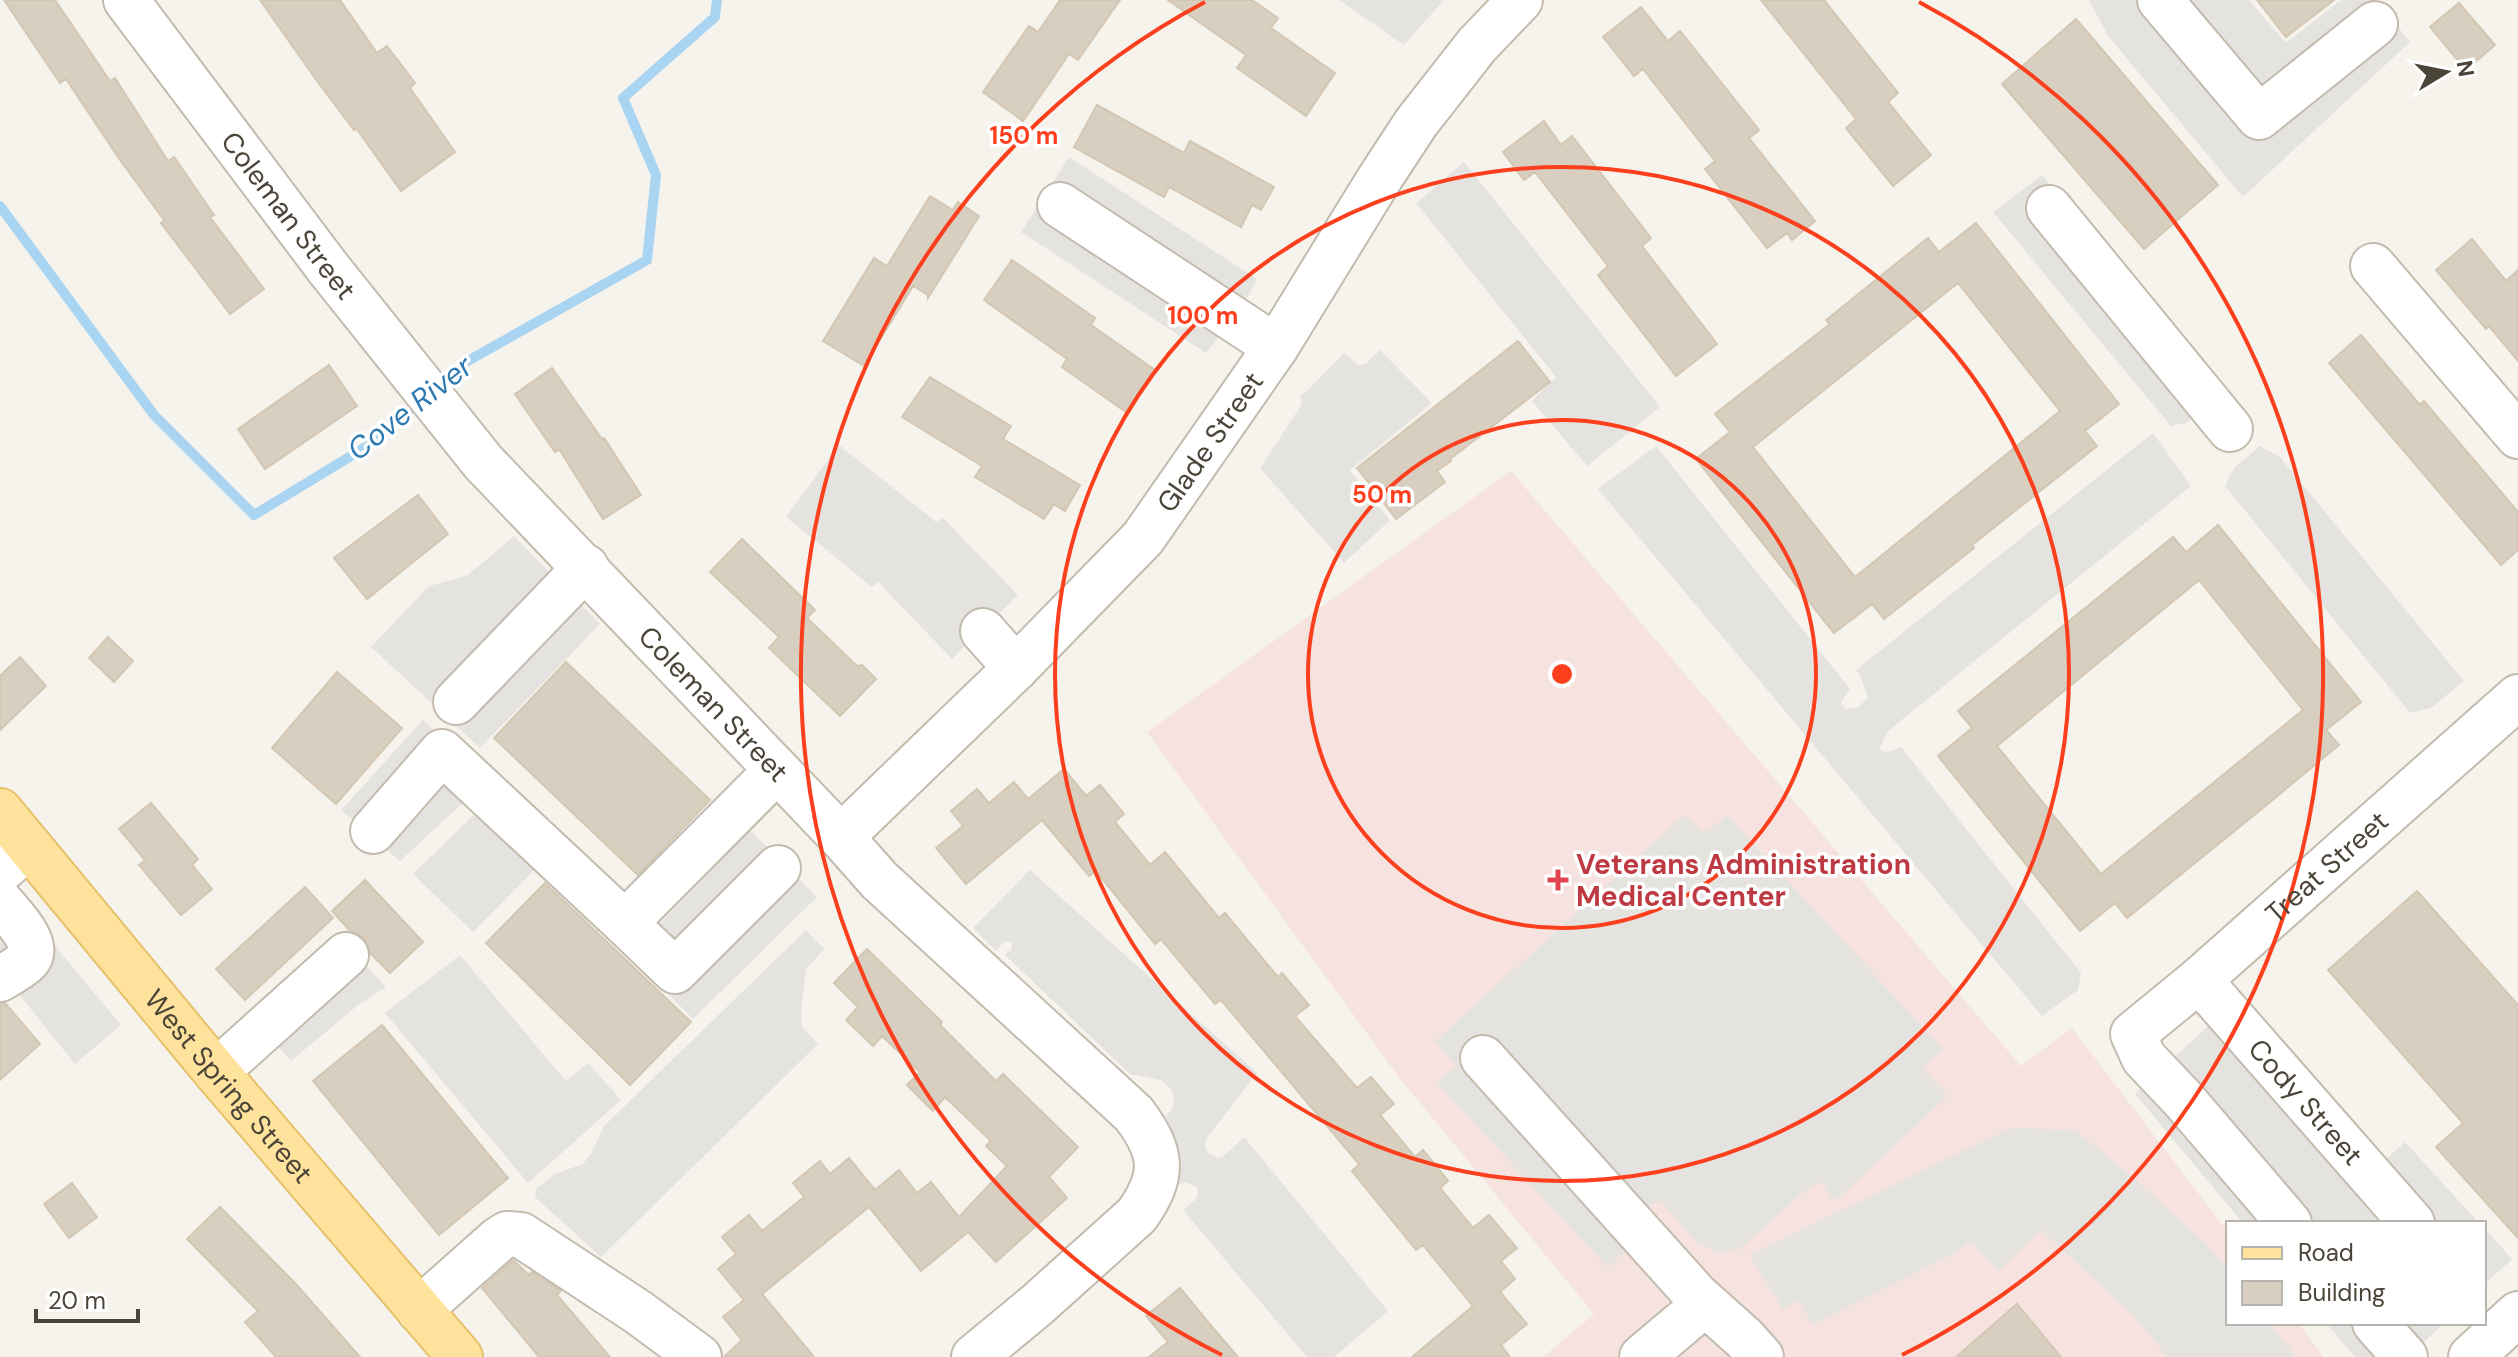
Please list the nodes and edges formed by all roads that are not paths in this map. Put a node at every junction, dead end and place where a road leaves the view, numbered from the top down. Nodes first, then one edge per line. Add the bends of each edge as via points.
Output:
1 (126, 0) edge
2 (1520, 0) edge
3 (2160, 0) edge
4 (2375, 24) dead end
5 (1060, 205) dead end
6 (2049, 208) dead end
7 (2373, 266) dead end
8 (1276, 347) junction
9 (2230, 429) dead end
10 (2518, 436) edge
11 (586, 567) junction
12 (983, 631) dead end
13 (1016, 668) junction
14 (2518, 697) edge
15 (456, 702) dead end
16 (777, 770) junction
17 (0, 811) edge
18 (373, 831) dead end
19 (841, 837) junction
20 (14, 858) edge
21 (778, 868) dead end
22 (0, 901) edge
23 (625, 923) junction
24 (346, 955) dead end
25 (14, 970) edge
26 (2199, 980) junction
27 (1483, 1058) dead end
28 (216, 1072) junction
29 (2287, 1221) edge
30 (2410, 1221) edge
31 (1705, 1304) junction
32 (419, 1310) junction
33 (2503, 1314) edge
34 (2377, 1325) edge
35 (460, 1357) edge
36 (699, 1357) edge
37 (974, 1357) edge
38 (1642, 1357) edge
39 (1761, 1357) edge
40 (2405, 1357) edge
41 (2471, 1357) edge

1 - 11 street, Coleman Street via 328,268 483,462
2 - 8 street, Glade Street via 1416,123
3 - 4 street via 2259,117
5 - 8 street
6 - 9 street
7 - 10 street
8 - 13 street, Glade Street via 1143,538
11 - 15 street
11 - 16 street, Coleman Street
12 - 13 street
13 - 19 street, Glade Street
14 - 26 street, Treat Street
16 - 19 street, Coleman Street
16 - 23 street
17 - 20 main road, West Spring Street
18 - 23 street via 442,752
19 - 37 street, Coleman Street via 879,880 1134,1114 1156,1154 1158,1175 1137,1215
20 - 28 main road, West Spring Street
21 - 23 street via 675,971
22 - 25 street via 31,940 32,953
24 - 28 street
26 - 29 street, Treat Street via 2133,1034 2144,1058
26 - 30 street, Cody Street
27 - 31 street
28 - 32 main road, West Spring Street
31 - 38 street
31 - 39 street
32 - 35 main road, West Spring Street
32 - 36 street via 499,1239 521,1235
33 - 41 street
34 - 40 street

